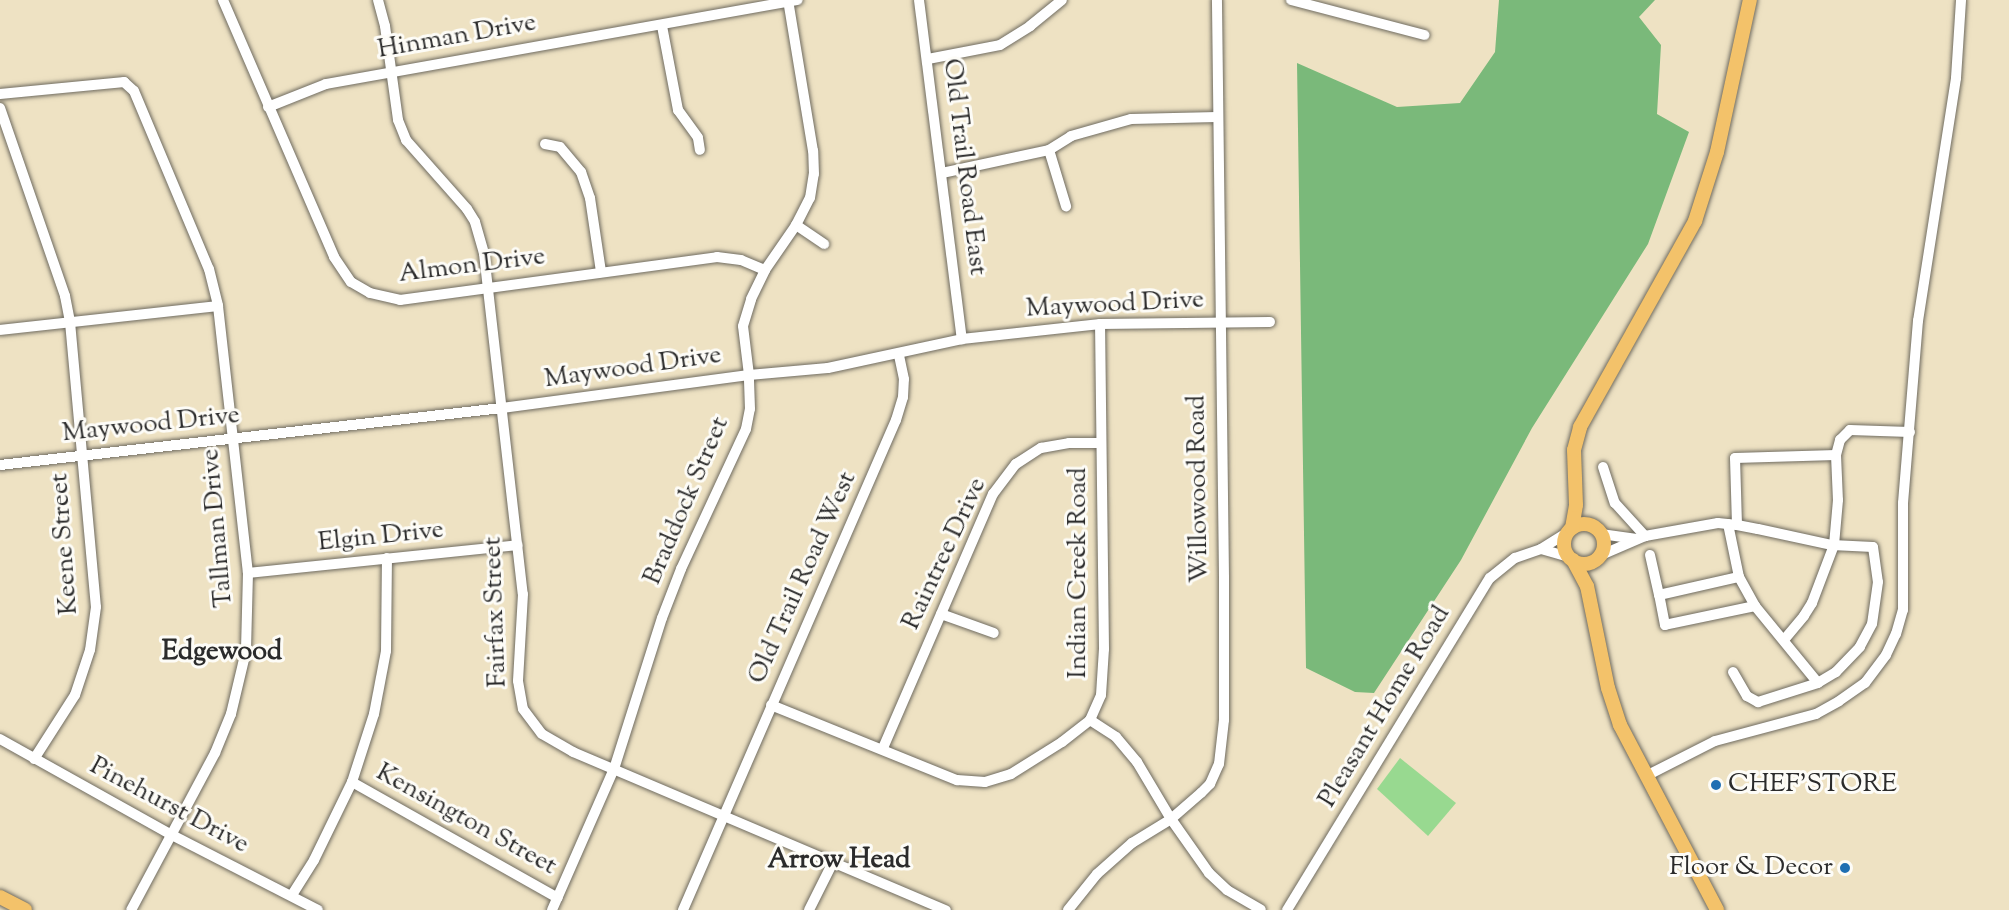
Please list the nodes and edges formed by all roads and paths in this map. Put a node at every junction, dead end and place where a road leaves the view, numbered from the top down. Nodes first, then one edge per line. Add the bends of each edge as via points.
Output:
1 (224, 0) edge
2 (378, 0) edge
3 (919, 0) edge
4 (1062, 0) edge
5 (1217, 0) edge
6 (1291, 0) edge
7 (1749, 0) edge
8 (1961, 0) edge
9 (792, 1) edge
10 (662, 26) junction
11 (1424, 35) dead end
12 (928, 59) junction
13 (390, 71) junction
14 (0, 94) edge
15 (268, 107) junction
16 (0, 108) edge
17 (1217, 117) junction
18 (545, 144) dead end
19 (700, 150) dead end
20 (1049, 150) junction
21 (942, 173) junction
22 (1065, 206) dead end
23 (796, 225) junction
24 (824, 244) dead end
25 (765, 270) junction
26 (601, 272) junction
27 (488, 287) junction
28 (218, 306) junction
29 (70, 322) junction
30 (1220, 322) junction
31 (1270, 322) dead end
32 (1100, 324) junction
33 (0, 330) edge
34 (962, 339) junction
35 (899, 355) junction
36 (749, 375) junction
37 (502, 408) junction
38 (1910, 432) junction
39 (233, 439) junction
40 (1101, 443) junction
41 (81, 454) junction
42 (1836, 455) junction
43 (0, 465) edge
44 (1603, 467) dead end
45 (1575, 497) junction
46 (1733, 525) junction
47 (1570, 530) junction
48 (1596, 530) junction
49 (1641, 537) junction
50 (518, 545) junction
51 (1834, 545) junction
52 (1541, 549) junction
53 (1650, 555) dead end
54 (387, 558) junction
55 (1571, 558) junction
56 (1597, 558) junction
57 (248, 573) junction
58 (1739, 577) junction
59 (1587, 586) junction
60 (1659, 596) junction
61 (1755, 606) junction
62 (941, 614) junction
63 (994, 633) dead end
64 (1784, 640) junction
65 (1733, 672) dead end
66 (1818, 683) junction
67 (771, 705) junction
68 (1090, 720) junction
69 (0, 740) edge
70 (883, 748) junction
71 (34, 759) junction
72 (614, 769) junction
73 (1646, 776) junction
74 (352, 782) junction
75 (723, 814) junction
76 (1171, 819) junction
77 (172, 835) junction
78 (833, 862) junction
79 (292, 895) junction
80 (0, 897) edge
81 (558, 898) junction
82 (918, 898) junction
83 (25, 910) edge
84 (131, 910) edge
85 (318, 910) edge
86 (552, 910) edge
87 (683, 910) edge
88 (809, 910) edge
89 (914, 910) edge
90 (946, 910) edge
91 (1068, 910) edge
92 (1261, 910) edge
93 (1287, 910) edge
94 (1717, 910) edge

1 - 15 street, Almon Drive
2 - 13 street, Fairfax Street
3 - 12 street, Old Trail Road East
4 - 12 street via 1000,45
5 - 17 street, Willowood Road
6 - 11 street
7 - 45 main road via 1717,152 1695,221 1580,427 1574,450
8 - 38 street via 1956,78 1918,321
9 - 10 street, Hinman Drive
9 - 23 street, Braddock Street via 814,174 810,198
10 - 13 street, Hinman Drive
10 - 19 street via 676,103 698,138
12 - 21 street, Old Trail Road East
13 - 15 street, Hinman Drive via 326,84
13 - 27 street, Fairfax Street via 398,120 406,140 475,222
14 - 28 street, Tallman Drive via 124,82 134,91 209,269
15 - 27 street, Almon Drive via 334,257 351,282 370,293 400,300
16 - 29 street, Keene Street via 65,296
17 - 20 street via 1131,119 1071,136
17 - 30 street, Willowood Road
18 - 26 street via 560,147 581,172 590,198
20 - 21 street
20 - 22 street
21 - 34 street, Old Trail Road East
23 - 24 street
23 - 25 street, Braddock Street
25 - 26 street, Almon Drive via 741,260 717,257
25 - 36 street, Braddock Street via 743,326
26 - 27 street, Almon Drive
27 - 37 street, Fairfax Street
28 - 29 street
28 - 39 street, Tallman Drive
29 - 33 street
29 - 41 street, Keene Street
30 - 31 street, Maywood Drive
30 - 32 street, Maywood Drive
30 - 76 street, Willowood Road via 1224,720 1219,764 1210,784
32 - 34 street, Maywood Drive
32 - 40 street, Indian Creek Road
34 - 35 street, Maywood Drive
35 - 36 street, Maywood Drive via 828,368
35 - 67 street, Old Trail Road West via 904,379 896,420
36 - 37 street, Maywood Drive
36 - 72 street, Braddock Street via 746,429 681,569
37 - 39 street, Maywood Drive
37 - 50 street, Fairfax Street
38 - 42 street via 1850,430 1840,440
38 - 73 street via 1903,503 1903,610 1886,655 1865,683 1816,714 1715,741
39 - 41 street, Maywood Drive
39 - 57 street, Tallman Drive
40 - 62 street, Raintree Drive via 1041,448 1016,464 993,494
40 - 68 street, Indian Creek Road via 1104,649 1101,695
41 - 43 street, Maywood Drive
41 - 71 street, Keene Street via 96,607 90,650 75,695
42 - 46 street via 1735,458
42 - 51 street
44 - 49 street via 1615,503
45 - 47 main road
45 - 48 main road
46 - 49 street via 1696,526
46 - 51 street
46 - 58 street
47 - 48 main road via 1578,525
47 - 52 street, Pleasant Home Road
47 - 55 main road via 1564,545
48 - 49 street
48 - 56 main road via 1603,547
49 - 56 street
50 - 54 street, Elgin Drive
50 - 72 street, Fairfax Street via 523,594 518,681 523,709 542,734
51 - 64 street via 1812,603
51 - 66 street via 1873,547 1878,598 1872,624 1860,647 1836,672
52 - 55 street
52 - 93 street, Pleasant Home Road via 1515,558 1490,578
53 - 60 street
54 - 57 street, Elgin Drive
54 - 74 street via 386,651 374,714
55 - 56 main road via 1586,563
55 - 59 main road
56 - 59 main road
57 - 77 street, Tallman Drive via 248,633 236,695 215,753
58 - 60 street
58 - 61 street
59 - 73 main road via 1613,707
60 - 61 street via 1665,625
61 - 64 street
62 - 63 street
62 - 70 street, Raintree Drive
64 - 66 street
65 - 66 street via 1747,696 1758,702
67 - 70 street, Indian Creek Road
67 - 75 street, Old Trail Road West
68 - 70 street, Indian Creek Road via 1011,774 985,782 957,780
68 - 76 street via 1116,737 1137,762
69 - 71 street, Pinehurst Drive
71 - 77 street, Pinehurst Drive
72 - 75 street, Fairfax Street
72 - 81 street, Braddock Street
73 - 94 main road
74 - 79 street via 314,860
74 - 81 street, Kensington Street
75 - 78 street, Fairfax Street
75 - 87 street, Old Trail Road West
76 - 91 street, Willowood Road via 1132,843 1097,874
76 - 92 street via 1209,873 1227,890
77 - 79 street, Pinehurst Drive
77 - 84 street, Tallman Drive
78 - 82 street, Fairfax Street
78 - 88 street
79 - 85 street, Pinehurst Drive
80 - 83 main road
81 - 86 street, Braddock Street
82 - 89 street
82 - 90 street, Fairfax Street

